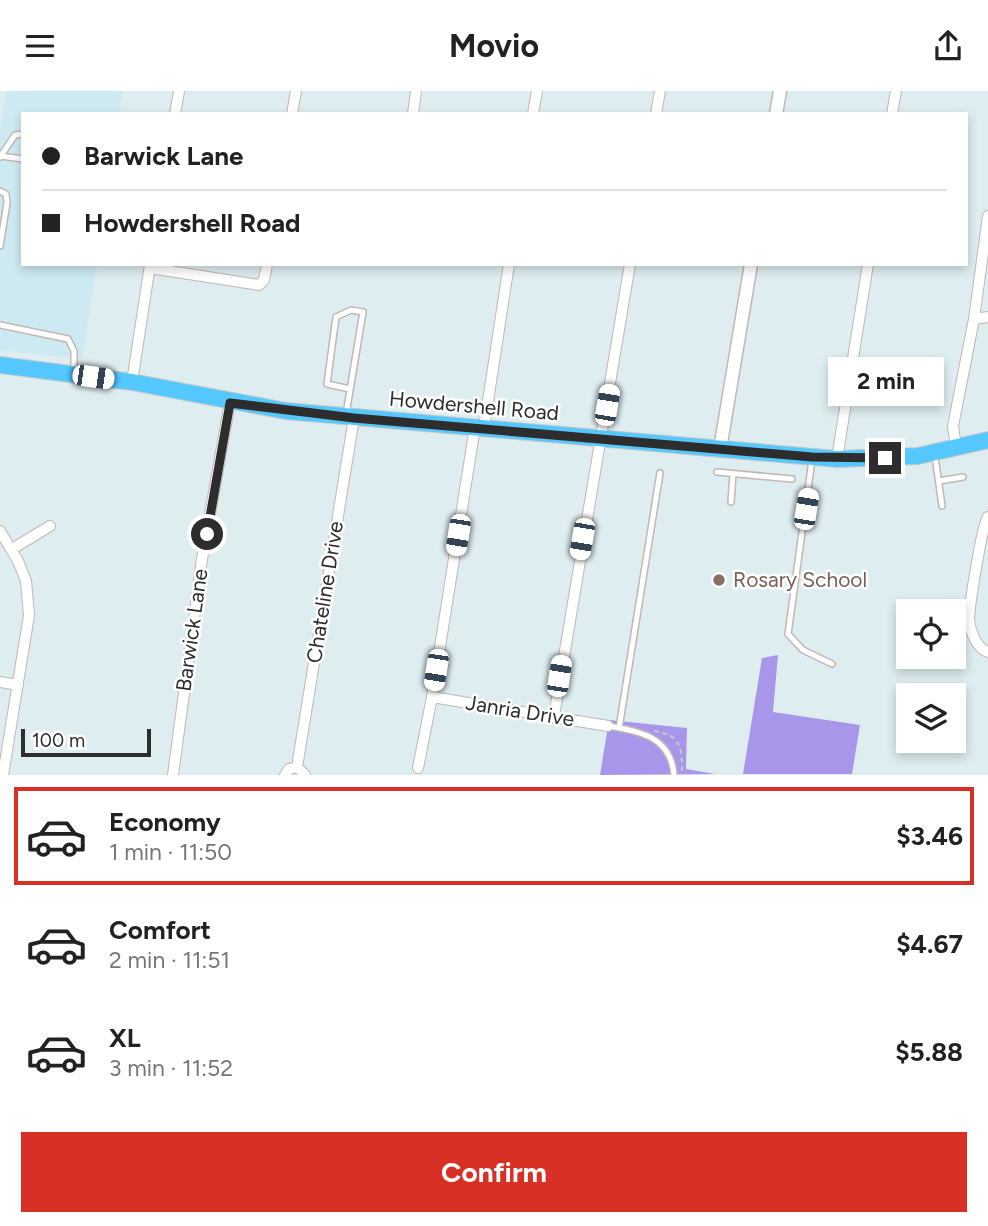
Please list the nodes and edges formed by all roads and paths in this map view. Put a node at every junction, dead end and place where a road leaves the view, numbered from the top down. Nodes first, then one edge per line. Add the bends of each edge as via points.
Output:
1 (179, 91) edge
2 (296, 91) edge
3 (416, 91) edge
4 (537, 91) edge
5 (660, 91) edge
6 (780, 91) edge
7 (895, 91) edge
8 (175, 112) edge
9 (292, 112) edge
10 (413, 112) edge
11 (533, 112) edge
12 (656, 112) edge
13 (776, 112) edge
14 (892, 112) edge
15 (21, 134) edge
16 (0, 156) edge
17 (21, 159) edge
18 (0, 191) edge
19 (988, 216) edge
20 (0, 246) edge
21 (150, 266) edge
22 (267, 266) edge
23 (509, 266) edge
24 (630, 266) edge
25 (751, 266) edge
26 (868, 266) edge
27 (988, 317) edge
28 (974, 319) junction
29 (0, 325) edge
30 (0, 365) edge
31 (74, 374) junction
32 (132, 382) junction
33 (350, 389) junction
34 (230, 403) junction
35 (350, 417) junction
36 (480, 427) junction
37 (599, 438) junction
38 (988, 440) edge
39 (956, 447) junction
40 (720, 449) junction
41 (935, 452) junction
42 (812, 457) junction
43 (837, 459) junction
44 (717, 472) dead end
45 (660, 473) dead end
46 (733, 474) junction
47 (963, 477) dead end
48 (792, 479) dead end
49 (939, 481) junction
50 (731, 502) dead end
51 (942, 506) dead end
52 (988, 517) edge
53 (50, 526) dead end
54 (0, 531) edge
55 (12, 549) junction
56 (988, 652) edge
57 (832, 664) dead end
58 (0, 682) edge
59 (18, 685) junction
60 (432, 697) junction
61 (554, 716) junction
62 (608, 726) joint
63 (619, 728) junction
64 (418, 768) dead end
65 (301, 771) edge
66 (3, 775) edge
67 (173, 775) edge
68 (285, 775) edge
69 (674, 775) edge

1 - 8 street
2 - 9 street
3 - 10 street
4 - 11 street
5 - 12 street
6 - 13 street
7 - 14 street
15 - 16 lane via 15,135
16 - 17 lane
18 - 20 lane via 6,194 7,203
19 - 28 street
21 - 22 street via 259,285
21 - 32 street
23 - 36 street
24 - 37 street
25 - 40 street
26 - 43 street
27 - 28 street
28 - 39 street via 953,426
29 - 31 lane via 68,339 74,351
30 - 31 main road, Howdershell Road
31 - 32 main road, Howdershell Road
32 - 34 main road, Howdershell Road
33 - 33 lane via 363,312 351,310 336,317 327,384
33 - 35 lane
34 - 35 main road, Howdershell Road
34 - 67 street, Barwick Lane via 202,559
35 - 36 main road, Howdershell Road
35 - 65 street, Chateline Drive
36 - 37 main road, Howdershell Road
36 - 60 street
37 - 40 main road, Howdershell Road
37 - 61 street
38 - 39 main road, Howdershell Road
39 - 41 main road, Howdershell Road
40 - 42 main road, Howdershell Road
41 - 43 main road, Howdershell Road
41 - 49 lane
42 - 43 main road, Howdershell Road
42 - 57 lane via 788,634 803,650
44 - 46 lane
45 - 63 lane
46 - 48 lane
46 - 50 lane
47 - 49 lane
49 - 51 lane
52 - 56 street via 969,621 976,642
53 - 55 street
54 - 55 street
55 - 59 street via 26,581 29,603
58 - 59 street
59 - 66 street
60 - 61 street, Janria Drive
60 - 64 street
61 - 62 street, Janria Drive
62 - 63 lane
63 - 69 lane via 658,741 670,756
65 - 68 street, Chateline Drive via 289,769

